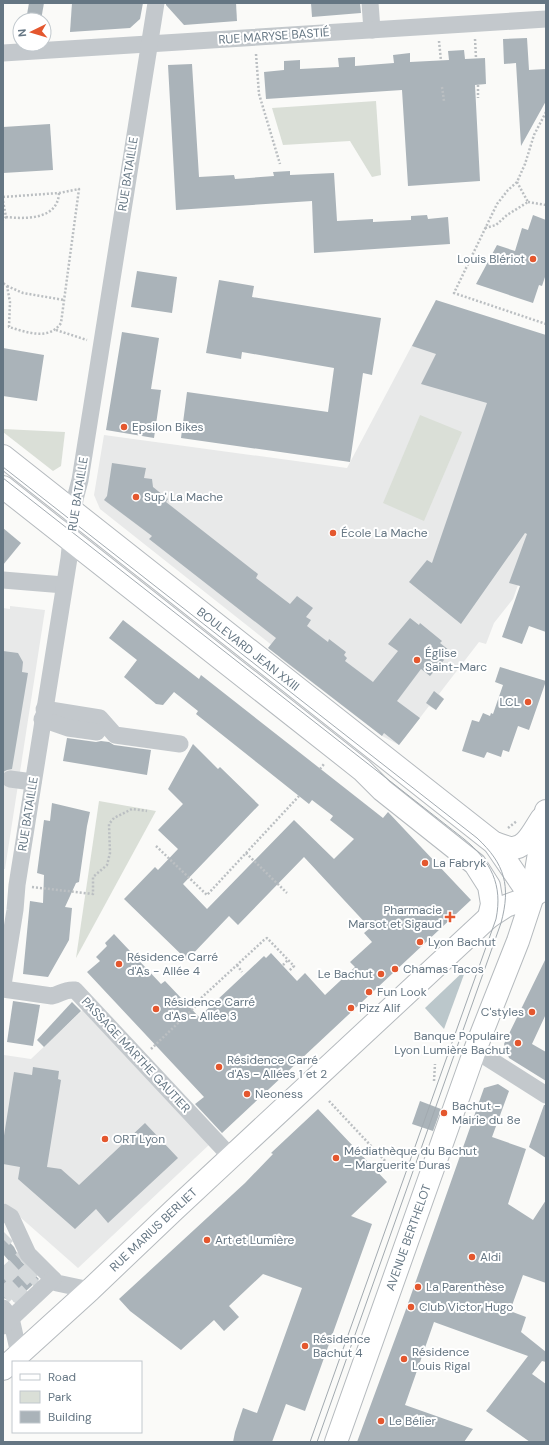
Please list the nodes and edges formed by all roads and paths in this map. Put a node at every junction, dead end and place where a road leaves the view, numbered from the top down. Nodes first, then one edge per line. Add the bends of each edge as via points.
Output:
1 (156, 3) edge
2 (370, 3) edge
3 (546, 19) edge
4 (372, 30) junction
5 (256, 37) junction
6 (149, 44) junction
7 (3, 53) edge
8 (478, 85) dead end
9 (442, 87) dead end
10 (478, 98) dead end
11 (444, 101) dead end
12 (546, 112) edge
13 (280, 164) dead end
14 (517, 182) junction
15 (59, 194) junction
16 (3, 197) edge
17 (3, 201) edge
18 (528, 202) junction
19 (546, 205) edge
20 (6, 216) junction
21 (3, 220) edge
22 (485, 228) junction
23 (3, 282) edge
24 (7, 286) junction
25 (64, 300) junction
26 (546, 323) edge
27 (56, 330) junction
28 (102, 343) junction
29 (3, 456) edge
30 (3, 487) edge
31 (75, 511) junction
32 (70, 540) junction
33 (3, 580) edge
34 (64, 585) junction
35 (43, 714) junction
36 (97, 732) dead end
37 (180, 744) dead end
38 (10, 779) dead end
39 (33, 782) junction
40 (299, 796) dead end
41 (147, 811) dead end
42 (546, 812) edge
43 (518, 819) dead end
44 (500, 836) junction
45 (156, 846) dead end
46 (246, 854) junction
47 (546, 856) edge
48 (475, 864) junction
49 (17, 885) junction
50 (541, 890) edge
51 (287, 893) dead end
52 (489, 917) junction
53 (288, 960) junction
54 (237, 965) junction
55 (283, 965) dead end
56 (4, 968) edge
57 (242, 972) dead end
58 (289, 972) dead end
59 (3, 985) edge
60 (3, 989) edge
61 (475, 1050) junction
62 (141, 1059) junction
63 (435, 1064) dead end
64 (434, 1081) dead end
65 (546, 1095) edge
66 (329, 1101) dead end
67 (410, 1150) dead end
68 (402, 1156) dead end
69 (231, 1157) junction
70 (398, 1167) dead end
71 (3, 1212) edge
72 (38, 1268) junction
73 (90, 1290) junction
74 (8, 1313) edge
75 (19, 1354) junction
76 (3, 1369) edge
77 (336, 1442) edge

1 - 6 street, RUE BATAILLE
2 - 4 street
3 - 4 street, RUE MARYSE BASTIÉ
4 - 5 street, RUE MARYSE BASTIÉ
5 - 6 street, RUE MARYSE BASTIÉ
5 - 13 path via 259,94
6 - 7 street, RUE MARYSE BASTIÉ
6 - 28 street, RUE BATAILLE
8 - 10 path
9 - 11 path
12 - 14 path
14 - 18 path
14 - 22 path via 497,204
15 - 16 path
15 - 20 path via 54,208 42,216
15 - 25 path via 79,189
17 - 20 path
18 - 19 path
18 - 22 path via 496,225
20 - 21 path
22 - 26 path via 454,294
23 - 24 path
24 - 25 path via 23,293
24 - 27 path via 10,302 9,327 28,333 45,334
25 - 27 path via 61,323
27 - 28 path via 84,340
28 - 31 street, RUE BATAILLE
29 - 31 main road, BOULEVARD JEAN XXIII
30 - 32 main road, BOULEVARD JEAN XXIII
31 - 32 street, RUE BATAILLE
31 - 44 main road, BOULEVARD JEAN XXIII
32 - 34 street, RUE BATAILLE
32 - 48 main road, BOULEVARD JEAN XXIII via 362,770 382,790
33 - 34 street
34 - 35 street, RUE BATAILLE
35 - 36 street via 68,728
35 - 37 street via 100,718 115,734
35 - 39 street, RUE BATAILLE
38 - 39 street
39 - 49 street, RUE BATAILLE
40 - 46 path
41 - 49 path via 132,809 114,818 109,824 110,853 107,865 94,877 93,894
42 - 44 main road, BOULEVARD JEAN XXIII via 526,842 519,847 511,848
42 - 50 main road
43 - 44 path
44 - 50 main road, BOULEVARD JEAN XXIII
45 - 46 path via 207,895
46 - 51 path
47 - 50 main road
48 - 50 main road, BOULEVARD JEAN XXIII
48 - 52 main road, BOULEVARD JEAN XXIII via 489,886 492,904
49 - 56 street, RUE BATAILLE
50 - 52 main road, RUE MARIUS BERLIET
50 - 61 main road, AVENUE BERTHELOT
52 - 69 main road, RUE MARIUS BERLIET
53 - 54 path via 267,938
53 - 55 path
53 - 58 path via 294,966
54 - 57 path
54 - 62 path
56 - 59 street, RUE BATAILLE
60 - 62 street, PASSAGE MARTHE GAUTIER via 52,996 66,989 75,990
61 - 65 street
61 - 77 main road, AVENUE BERTHELOT
62 - 69 street, PASSAGE MARTHE GAUTIER
63 - 64 path
66 - 70 path via 388,1164
67 - 68 path
69 - 73 main road, RUE MARIUS BERLIET
71 - 72 street via 11,1217 12,1232
72 - 73 street via 57,1283
72 - 74 street
73 - 75 main road, RUE MARIUS BERLIET
74 - 75 street
75 - 76 main road, RUE MARIUS BERLIET

